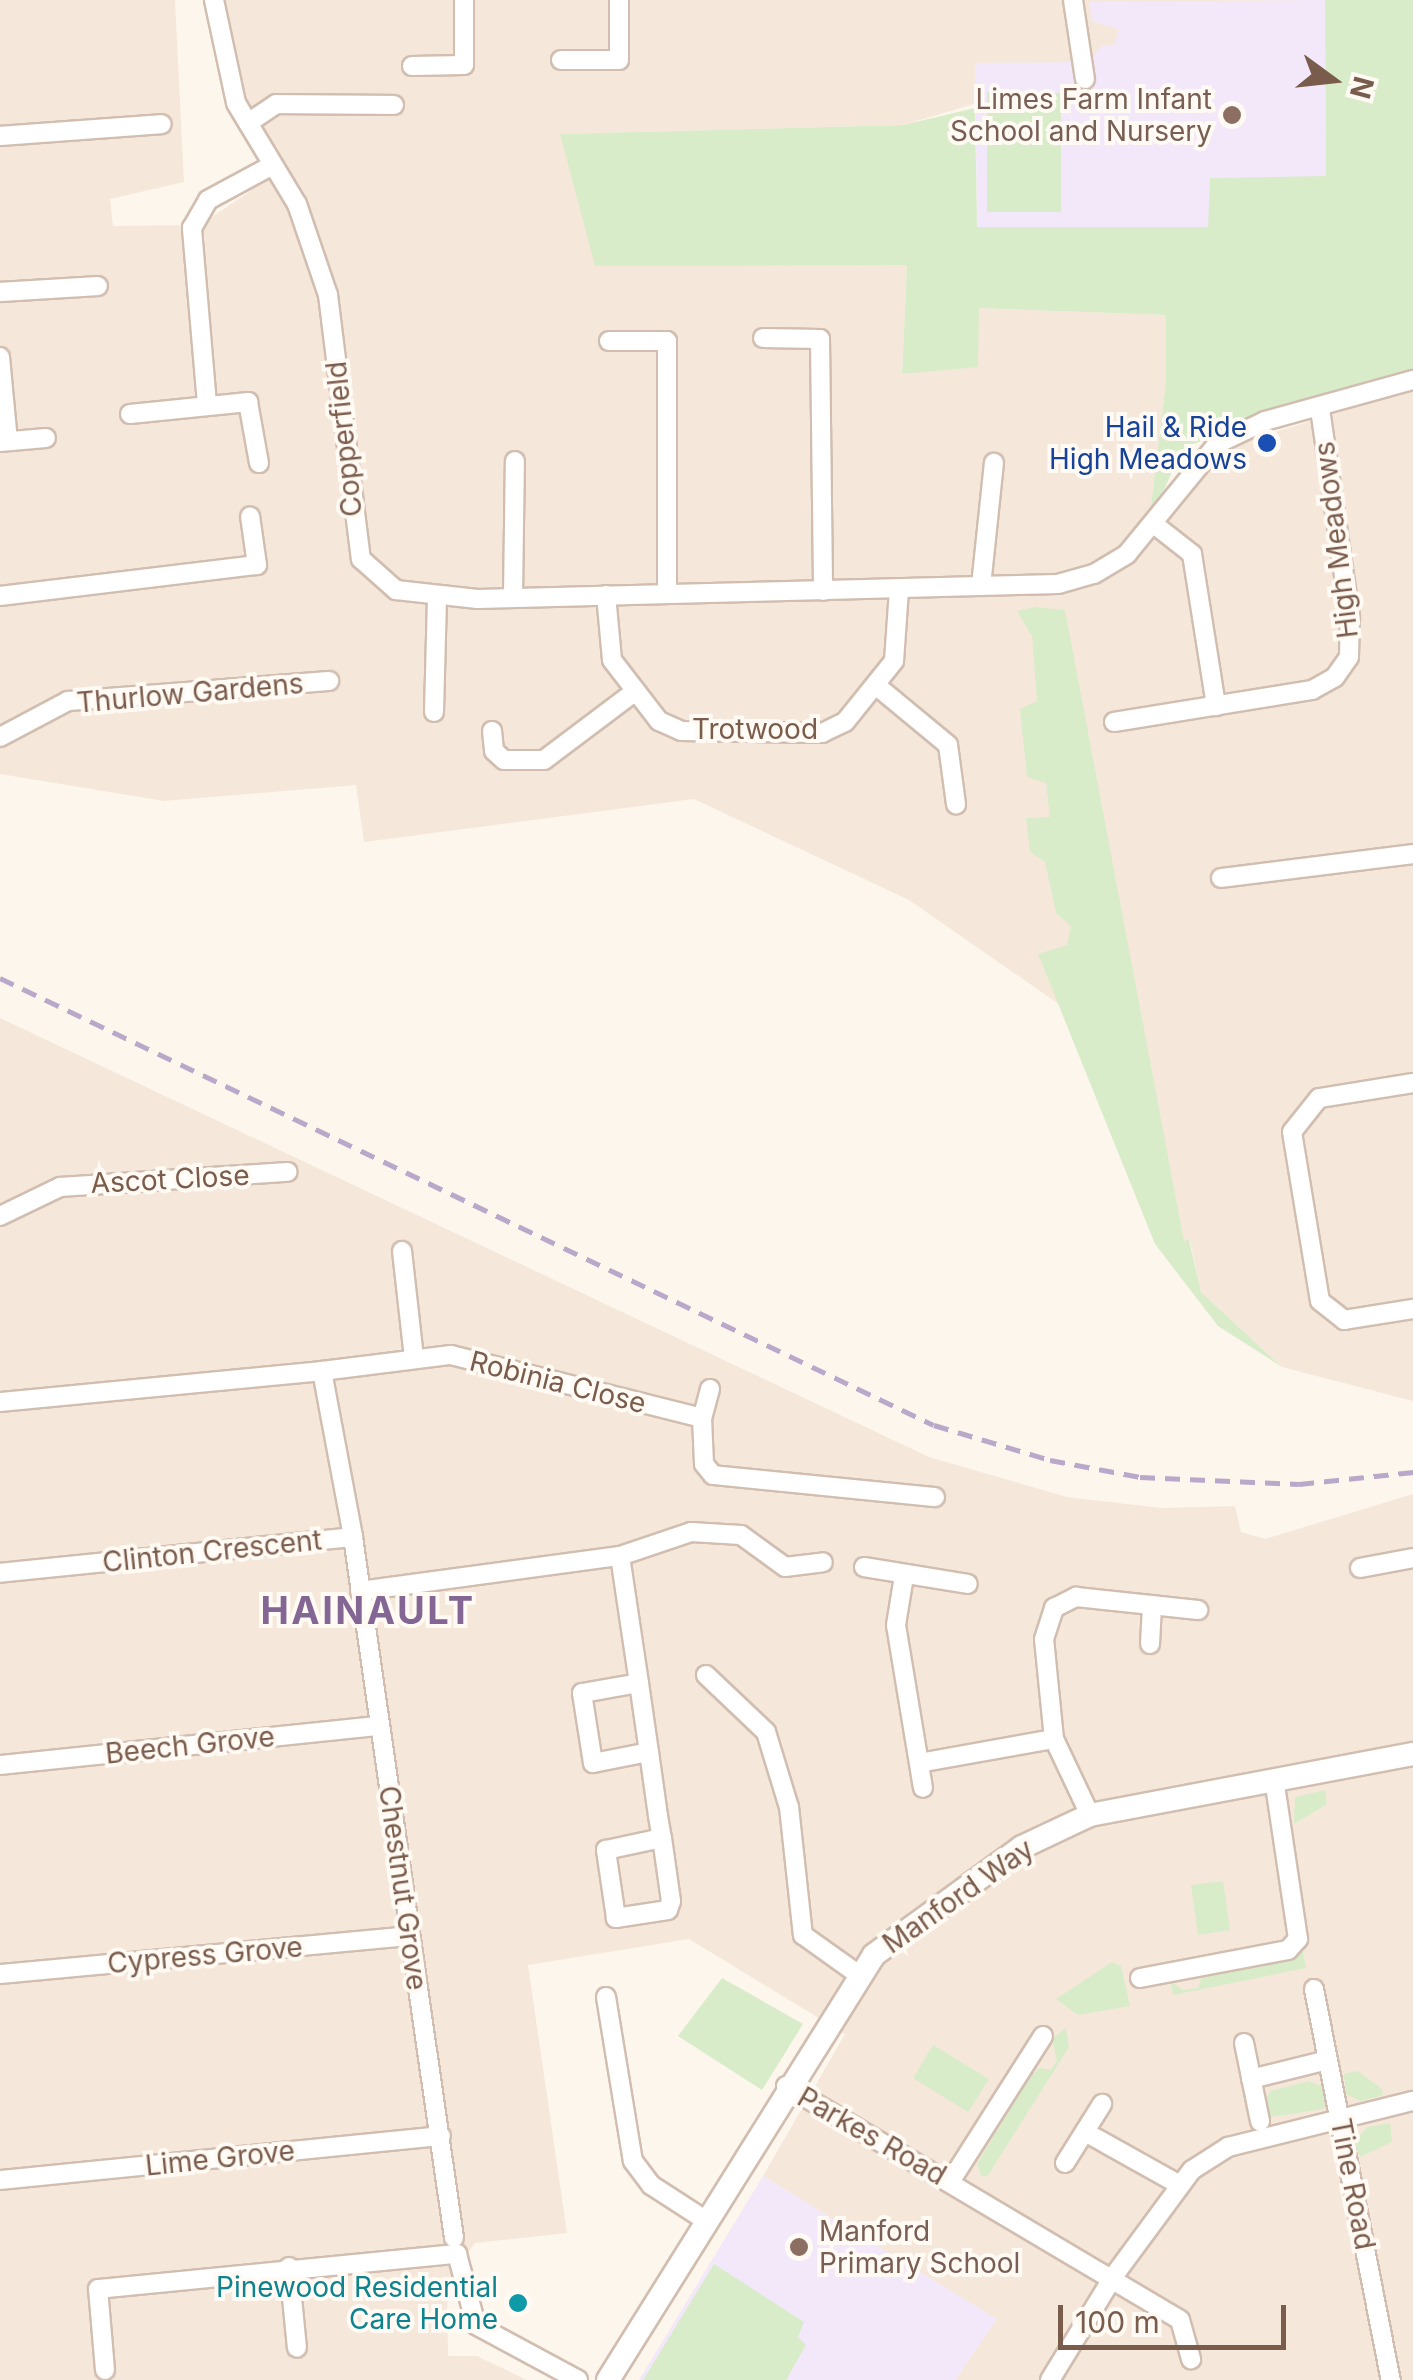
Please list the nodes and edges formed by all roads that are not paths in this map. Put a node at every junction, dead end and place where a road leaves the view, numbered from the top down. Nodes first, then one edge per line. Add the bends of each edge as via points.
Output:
1 (214, 0) edge
2 (464, 0) edge
3 (619, 0) edge
4 (1072, 0) edge
5 (561, 60) dead end
6 (412, 66) dead end
7 (1085, 79) dead end
8 (394, 105) dead end
9 (248, 123) junction
10 (162, 124) dead end
11 (0, 136) edge
12 (269, 167) junction
13 (98, 286) dead end
14 (0, 292) edge
15 (763, 338) dead end
16 (609, 341) dead end
17 (0, 357) edge
18 (1413, 380) edge
19 (208, 404) junction
20 (1320, 410) junction
21 (130, 414) dead end
22 (46, 438) dead end
23 (4, 442) edge
24 (515, 461) dead end
25 (259, 463) dead end
26 (994, 463) dead end
27 (250, 516) dead end
28 (1155, 525) junction
29 (981, 586) junction
30 (823, 590) junction
31 (899, 590) junction
32 (667, 591) junction
33 (606, 594) junction
34 (0, 596) edge
35 (514, 596) junction
36 (438, 599) junction
37 (330, 682) dead end
38 (878, 686) junction
39 (633, 694) junction
40 (1216, 706) junction
41 (434, 712) dead end
42 (1114, 722) dead end
43 (492, 731) dead end
44 (0, 737) edge
45 (956, 804) dead end
46 (1413, 854) edge
47 (1221, 878) dead end
48 (1413, 1083) edge
49 (288, 1172) dead end
50 (0, 1216) edge
51 (402, 1250) dead end
52 (1413, 1309) edge
53 (414, 1358) junction
54 (322, 1371) junction
55 (710, 1389) dead end
56 (0, 1402) edge
57 (702, 1418) junction
58 (935, 1497) dead end
59 (353, 1537) junction
60 (620, 1556) junction
61 (1413, 1558) edge
62 (824, 1562) dead end
63 (864, 1567) dead end
64 (1360, 1568) dead end
65 (0, 1573) edge
66 (904, 1576) junction
67 (968, 1584) dead end
68 (360, 1591) junction
69 (1152, 1605) junction
70 (1198, 1610) dead end
71 (1150, 1644) dead end
72 (706, 1675) dead end
73 (639, 1683) junction
74 (380, 1726) junction
75 (1054, 1739) junction
76 (649, 1752) junction
77 (1413, 1754) edge
78 (920, 1764) junction
79 (0, 1765) edge
80 (1274, 1779) junction
81 (922, 1788) dead end
82 (1090, 1814) junction
83 (662, 1838) junction
84 (410, 1936) junction
85 (0, 1974) edge
86 (858, 1975) junction
87 (1140, 1978) dead end
88 (1314, 1989) dead end
89 (606, 1997) dead end
90 (1244, 2044) dead end
91 (1328, 2060) junction
92 (1050, 2062) dead end
93 (1251, 2079) junction
94 (786, 2086) junction
95 (1413, 2101) edge
96 (1102, 2104) dead end
97 (1340, 2116) junction
98 (1260, 2121) dead end
99 (1085, 2132) junction
100 (441, 2136) junction
101 (1065, 2163) dead end
102 (0, 2180) edge
103 (950, 2182) junction
104 (1180, 2185) junction
105 (705, 2220) junction
106 (454, 2238) dead end
107 (289, 2267) junction
108 (1113, 2277) junction
109 (297, 2348) dead end
110 (1191, 2358) dead end
111 (105, 2370) dead end
112 (578, 2380) edge
113 (608, 2380) edge
114 (1050, 2380) edge
115 (1391, 2380) edge

1 - 9 street, Copperfield via 221,53
2 - 6 street via 464,65
3 - 5 street via 619,60
4 - 7 street
8 - 9 street via 276,104
9 - 12 street, Copperfield
10 - 11 street
12 - 19 street via 208,200 192,228
12 - 36 street, Copperfield via 297,204 328,295 360,559 382,582
13 - 14 street
15 - 30 street via 820,339
16 - 32 street via 667,341
17 - 23 street
18 - 20 street, Copperfield
19 - 21 street
19 - 25 street via 248,402
20 - 28 street, Copperfield via 1265,421 1217,444
20 - 40 street, High Meadows via 1350,657 1336,677 1312,690
22 - 23 street
24 - 35 street
26 - 29 street
27 - 34 street via 257,565
28 - 29 street, Copperfield via 1128,554 1094,574 1058,584
28 - 40 street via 1192,554
29 - 31 street, Copperfield
30 - 31 street, Copperfield
30 - 32 street, Copperfield
31 - 38 street, Trotwood via 899,640
32 - 33 street, Copperfield
33 - 35 street, Copperfield
33 - 39 street, Trotwood via 612,660
35 - 36 street, Copperfield
36 - 41 street
37 - 44 street, Thurlow Gardens via 68,701 13,736
38 - 39 street, Trotwood via 845,722 822,733 680,731 659,721
38 - 45 street via 948,744
39 - 43 street via 544,760 504,760 494,750
40 - 42 street, High Meadows
46 - 47 street
48 - 52 street via 1318,1098 1292,1132 1320,1301 1344,1320
49 - 50 street, Ascot Close via 60,1187
51 - 53 street
53 - 54 street, Robinia Close
53 - 57 street, Robinia Close via 451,1355
54 - 56 street
54 - 59 street, Clinton Crescent
55 - 57 street
57 - 58 street via 704,1464 714,1475
59 - 65 street, Clinton Crescent
59 - 68 street, Chestnut Grove
60 - 62 street via 691,1532 741,1536 786,1567
60 - 68 street
60 - 73 street
61 - 64 street
63 - 66 street
66 - 67 street
66 - 78 street via 896,1625
68 - 74 street, Chestnut Grove
69 - 70 street
69 - 71 street
69 - 75 street via 1076,1597 1054,1608 1044,1639
72 - 86 street via 766,1732 788,1807 803,1935
73 - 76 street
73 - 76 street via 582,1693 584,1710 592,1763
74 - 79 street, Beech Grove
74 - 84 street, Chestnut Grove
75 - 78 street
75 - 82 street
76 - 83 street
77 - 80 street, Manford Way
78 - 81 street
80 - 82 street, Manford Way
80 - 87 street via 1300,1929 1288,1950
82 - 86 street, Manford Way via 1022,1847 874,1955
83 - 83 street via 668,1910 616,1918 606,1850
84 - 85 street, Cypress Grove
84 - 100 street, Chestnut Grove
86 - 94 street, Manford Way
88 - 91 street, Tine Road
89 - 105 street via 633,2161 651,2185
90 - 93 street
91 - 93 street
91 - 97 street, Tine Road
92 - 103 street via 1038,2044
93 - 98 street
94 - 103 street, Parkes Road
94 - 105 street, Manford Way
95 - 97 street
96 - 99 street
97 - 104 street via 1228,2147
97 - 115 street, Tine Road
99 - 101 street
99 - 104 street
100 - 102 street, Lime Grove
100 - 106 street, Chestnut Grove
103 - 108 street, Parkes Road
104 - 108 street
105 - 113 street, Manford Way
107 - 109 street
107 - 111 street via 98,2289
107 - 112 street via 457,2254 476,2325
108 - 110 street, Parkes Road via 1180,2320
108 - 114 street

